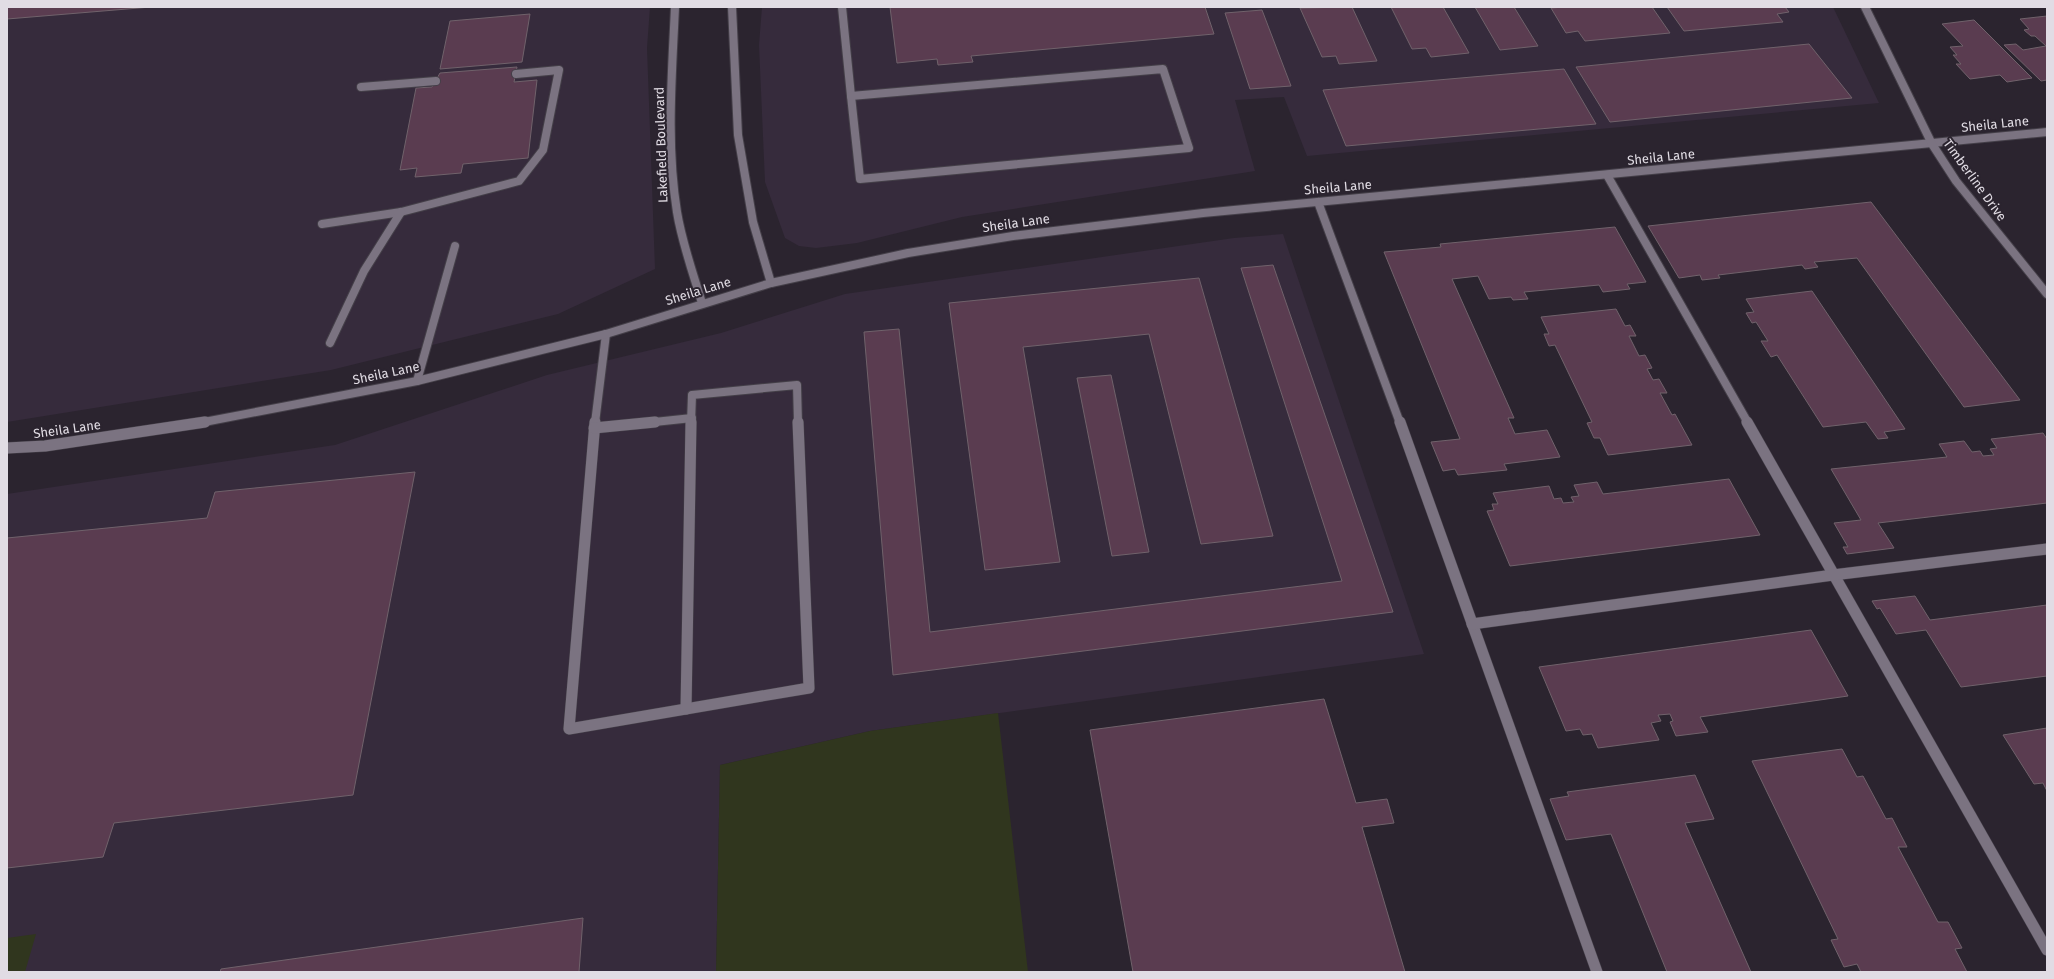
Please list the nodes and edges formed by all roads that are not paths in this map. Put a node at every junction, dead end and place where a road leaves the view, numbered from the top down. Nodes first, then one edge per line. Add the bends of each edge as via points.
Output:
1 (675, 7) edge
2 (732, 7) edge
3 (842, 7) edge
4 (1865, 7) edge
5 (516, 74) dead end
6 (436, 81) dead end
7 (361, 88) dead end
8 (851, 96) junction
9 (2047, 132) edge
10 (1932, 144) junction
11 (1607, 175) junction
12 (1318, 202) junction
13 (401, 212) junction
14 (322, 224) dead end
15 (455, 246) dead end
16 (771, 283) junction
17 (2047, 294) edge
18 (702, 303) junction
19 (606, 334) junction
20 (330, 343) dead end
21 (417, 381) junction
22 (692, 418) junction
23 (594, 428) junction
24 (7, 448) edge
25 (2047, 549) edge
26 (1833, 575) junction
27 (1472, 624) junction
28 (686, 709) junction
29 (2047, 950) edge
30 (1597, 972) edge

1 - 18 street, Lakefield Boulevard via 672,160 677,212
2 - 16 street via 739,142 753,222
3 - 8 street
4 - 10 street, Timberline Drive
5 - 13 street via 559,70 544,150 519,181
6 - 7 street
8 - 8 street via 860,179 1189,148 1163,69
9 - 10 street, Sheila Lane
10 - 11 street, Sheila Lane
10 - 17 street, Timberline Drive via 1956,181
11 - 12 street, Sheila Lane
11 - 26 street
12 - 16 street, Sheila Lane via 1013,236 908,253
12 - 27 street
13 - 14 street
13 - 20 street via 364,271
15 - 21 street
16 - 18 street, Sheila Lane
18 - 19 street, Sheila Lane
19 - 21 street, Sheila Lane
19 - 23 street
21 - 24 street, Sheila Lane via 198,423 45,446
22 - 23 street
22 - 28 street
22 - 28 street via 692,395 797,386 809,688
23 - 28 street via 569,729
25 - 26 street
26 - 27 street
26 - 29 street
27 - 30 street

